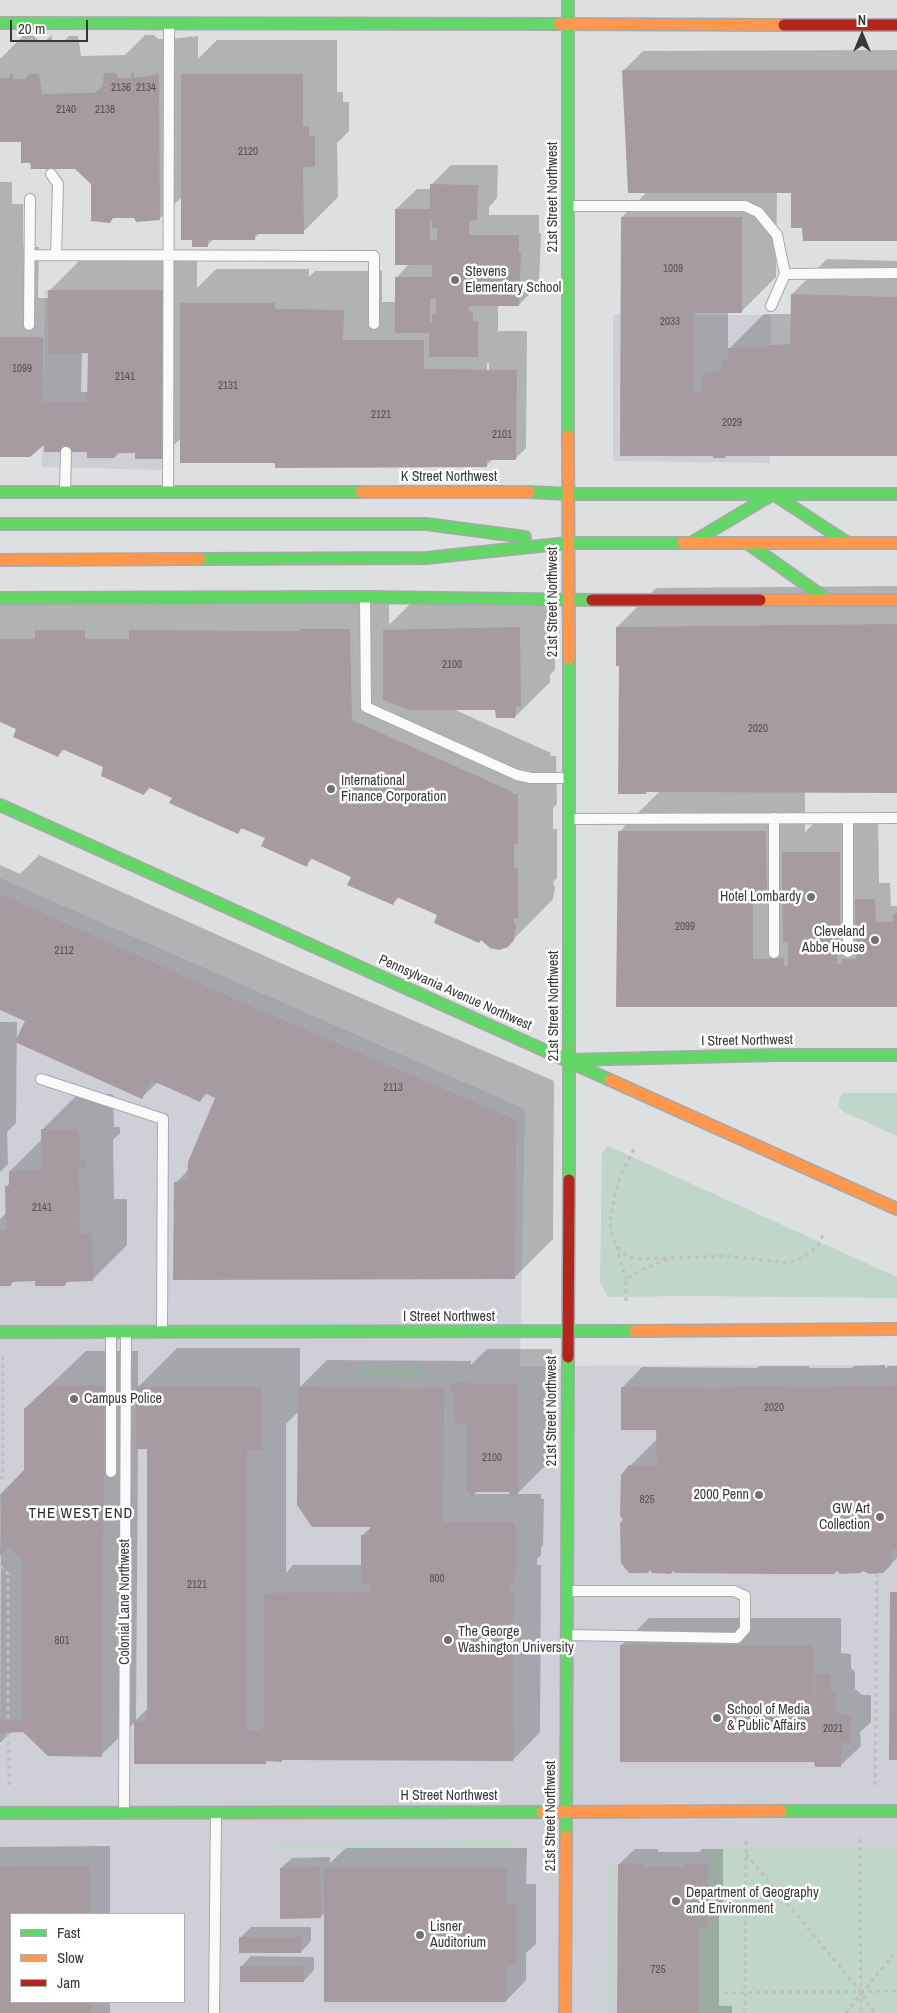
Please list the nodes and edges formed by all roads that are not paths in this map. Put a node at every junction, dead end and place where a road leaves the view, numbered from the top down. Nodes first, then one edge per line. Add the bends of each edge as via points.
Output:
1 (568, 0) edge
2 (0, 22) edge
3 (169, 24) junction
4 (568, 24) junction
5 (897, 25) edge
6 (51, 174) dead end
7 (30, 199) dead end
8 (568, 206) junction
9 (30, 255) junction
10 (56, 255) junction
11 (169, 255) junction
12 (897, 273) edge
13 (785, 274) junction
14 (771, 306) dead end
15 (374, 324) dead end
16 (29, 325) dead end
17 (66, 452) dead end
18 (0, 492) edge
19 (65, 492) junction
20 (168, 492) junction
21 (568, 494) junction
22 (773, 494) junction
23 (897, 494) edge
24 (0, 524) edge
25 (568, 543) junction
26 (691, 543) junction
27 (748, 543) junction
28 (848, 543) junction
29 (897, 543) edge
30 (0, 560) edge
31 (365, 597) junction
32 (0, 598) edge
33 (568, 600) junction
34 (828, 600) junction
35 (897, 600) edge
36 (568, 778) junction
37 (0, 805) edge
38 (774, 818) junction
39 (848, 818) junction
40 (897, 818) edge
41 (568, 819) junction
42 (848, 952) dead end
43 (774, 953) dead end
44 (897, 1055) edge
45 (568, 1060) junction
46 (41, 1079) dead end
47 (897, 1209) edge
48 (897, 1329) edge
49 (111, 1331) junction
50 (1, 1332) edge
51 (126, 1332) junction
52 (162, 1332) junction
53 (568, 1332) junction
54 (111, 1472) dead end
55 (566, 1591) junction
56 (566, 1635) junction
57 (897, 1811) edge
58 (124, 1812) junction
59 (216, 1812) junction
60 (566, 1812) junction
61 (4, 1813) edge
62 (214, 2013) edge
63 (565, 2013) edge

1 - 4 main road, 21st Street Northwest
2 - 3 main road
3 - 4 main road
3 - 11 lane
4 - 5 main road
4 - 8 main road, 21st Street Northwest
6 - 10 lane via 58,184
7 - 9 lane
8 - 13 lane via 745,206 758,212 777,235
8 - 21 main road, 21st Street Northwest
9 - 10 lane
9 - 16 lane
10 - 11 lane
11 - 15 lane via 374,256
11 - 20 lane
12 - 13 lane
13 - 14 lane
17 - 19 lane
18 - 19 main road, K Street Northwest
19 - 20 main road, K Street Northwest
20 - 21 main road, K Street Northwest
21 - 22 main road, K Street Northwest
21 - 25 main road, 21st Street Northwest
22 - 23 main road, K Street Northwest
22 - 26 main road
22 - 28 main road
24 - 25 main road via 426,524
25 - 26 main road
25 - 30 main road via 426,558
25 - 33 main road, 21st Street Northwest
26 - 27 main road
27 - 28 main road
27 - 34 main road
28 - 29 main road
31 - 32 main road
31 - 33 main road
31 - 36 lane via 366,706 517,775
33 - 34 main road
33 - 36 main road, 21st Street Northwest
34 - 35 main road
36 - 41 main road, 21st Street Northwest
37 - 45 main road, Pennsylvania Avenue Northwest
38 - 39 lane
38 - 41 lane
38 - 43 lane
39 - 40 lane
39 - 42 lane
41 - 45 main road, 21st Street Northwest
44 - 45 main road, I Street Northwest
45 - 47 main road, Pennsylvania Avenue Northwest
45 - 53 main road, 21st Street Northwest
46 - 52 lane via 163,1119
48 - 53 main road, I Street Northwest
49 - 50 main road, I Street Northwest
49 - 51 main road, I Street Northwest
49 - 54 lane
51 - 52 main road, I Street Northwest
51 - 58 lane, Colonial Lane Northwest
52 - 53 main road, I Street Northwest
53 - 55 main road, 21st Street Northwest
55 - 56 main road, 21st Street Northwest
55 - 56 lane via 734,1591 745,1596 745,1629 737,1638
56 - 60 main road, 21st Street Northwest
57 - 60 main road, H Street Northwest
58 - 59 main road, H Street Northwest
58 - 61 main road, H Street Northwest
59 - 60 main road, H Street Northwest
59 - 62 lane
60 - 63 main road, 21st Street Northwest

